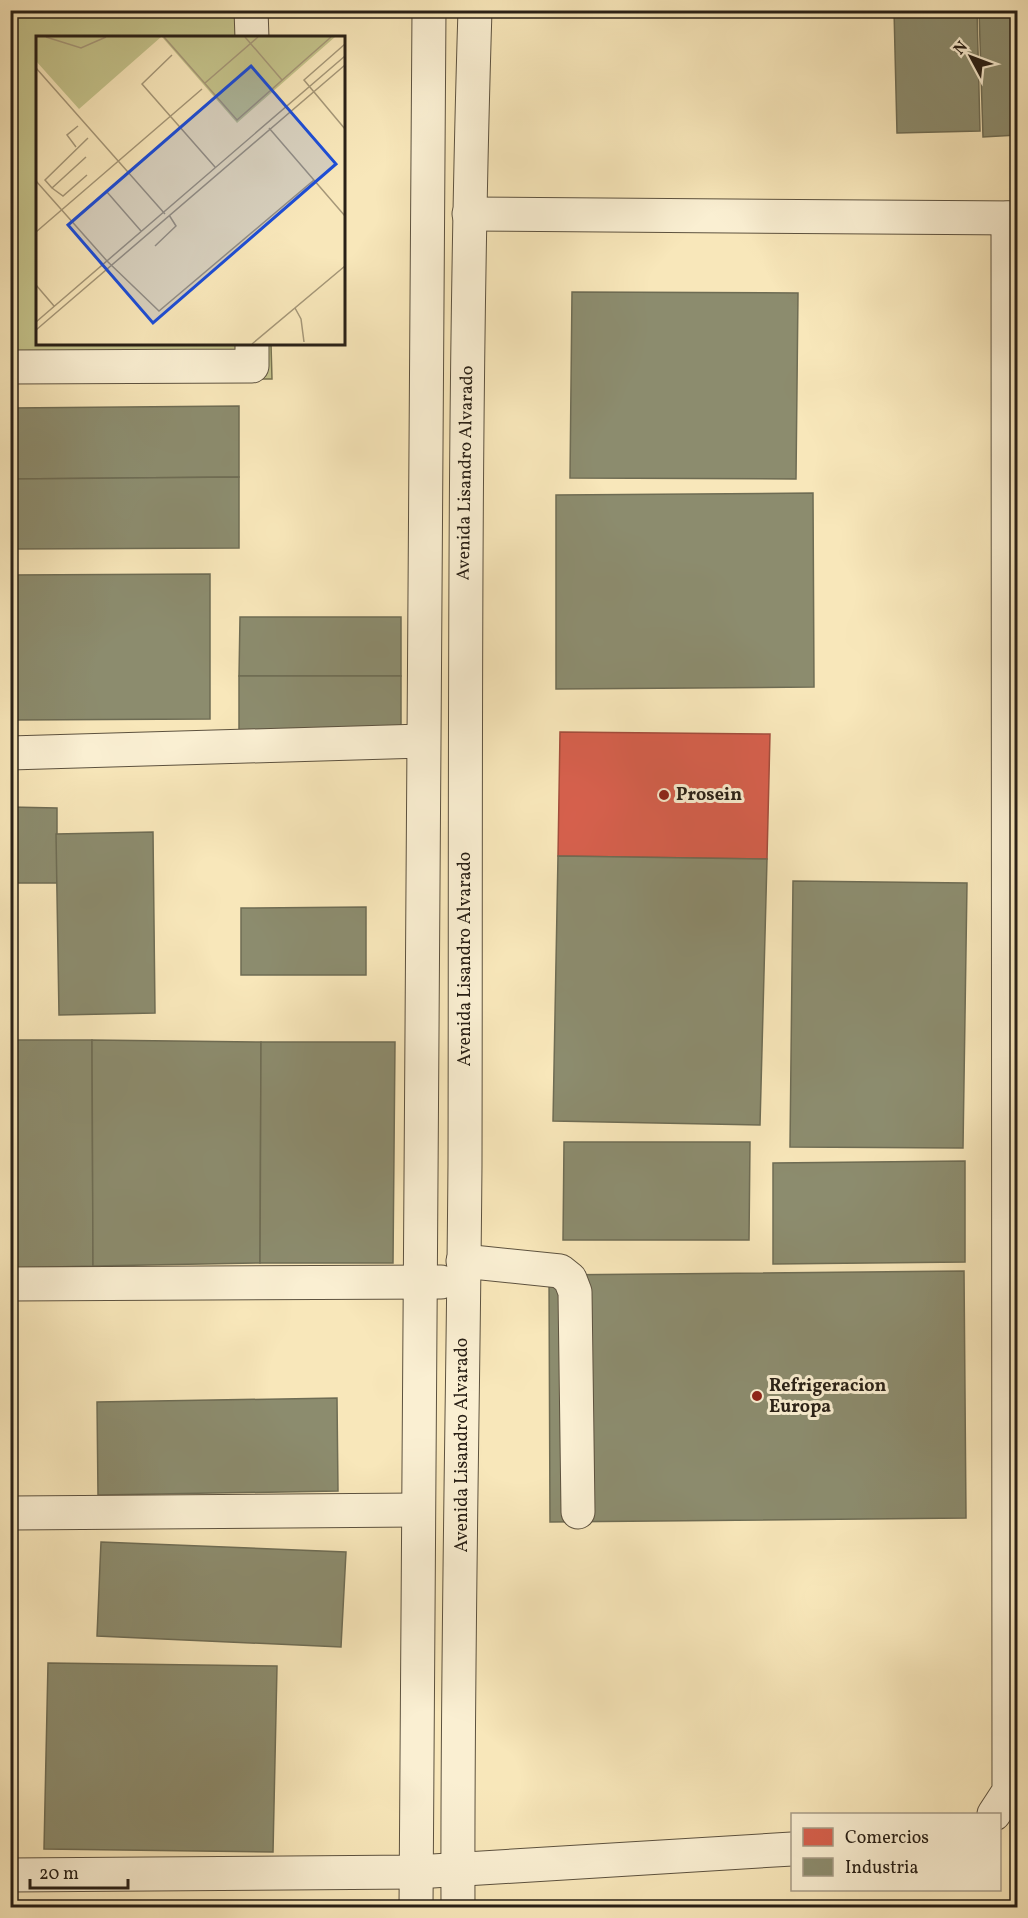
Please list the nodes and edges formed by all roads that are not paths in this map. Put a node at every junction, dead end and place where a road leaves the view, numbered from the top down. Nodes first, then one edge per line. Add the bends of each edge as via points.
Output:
1 (251, 10) edge
2 (429, 10) edge
3 (475, 10) edge
4 (252, 36) edge
5 (469, 214) junction
6 (1013, 218) edge
7 (252, 345) edge
8 (10, 367) edge
9 (423, 741) junction
10 (10, 753) edge
11 (463, 1271) junction
12 (10, 1284) edge
13 (420, 1284) junction
14 (418, 1510) junction
15 (578, 1512) dead end
16 (12, 1513) dead end
17 (995, 1813) edge
18 (791, 1849) edge
19 (458, 1869) junction
20 (416, 1872) junction
21 (10, 1875) edge
22 (416, 1908) edge
23 (458, 1908) edge

1 - 4 street
2 - 9 street
3 - 5 street, Avenida Lisandro Alvarado
5 - 6 street
5 - 11 street, Avenida Lisandro Alvarado via 464,548
6 - 17 street via 1009,1791
7 - 8 street via 252,366
9 - 10 street
9 - 13 street
11 - 13 street
11 - 15 street via 560,1271 570,1279 575,1292
11 - 19 street, Avenida Lisandro Alvarado
12 - 13 street
13 - 14 street
14 - 16 street
14 - 20 street
18 - 19 street
19 - 20 street
19 - 23 street, Avenida Lisandro Alvarado
20 - 21 street
20 - 22 street

